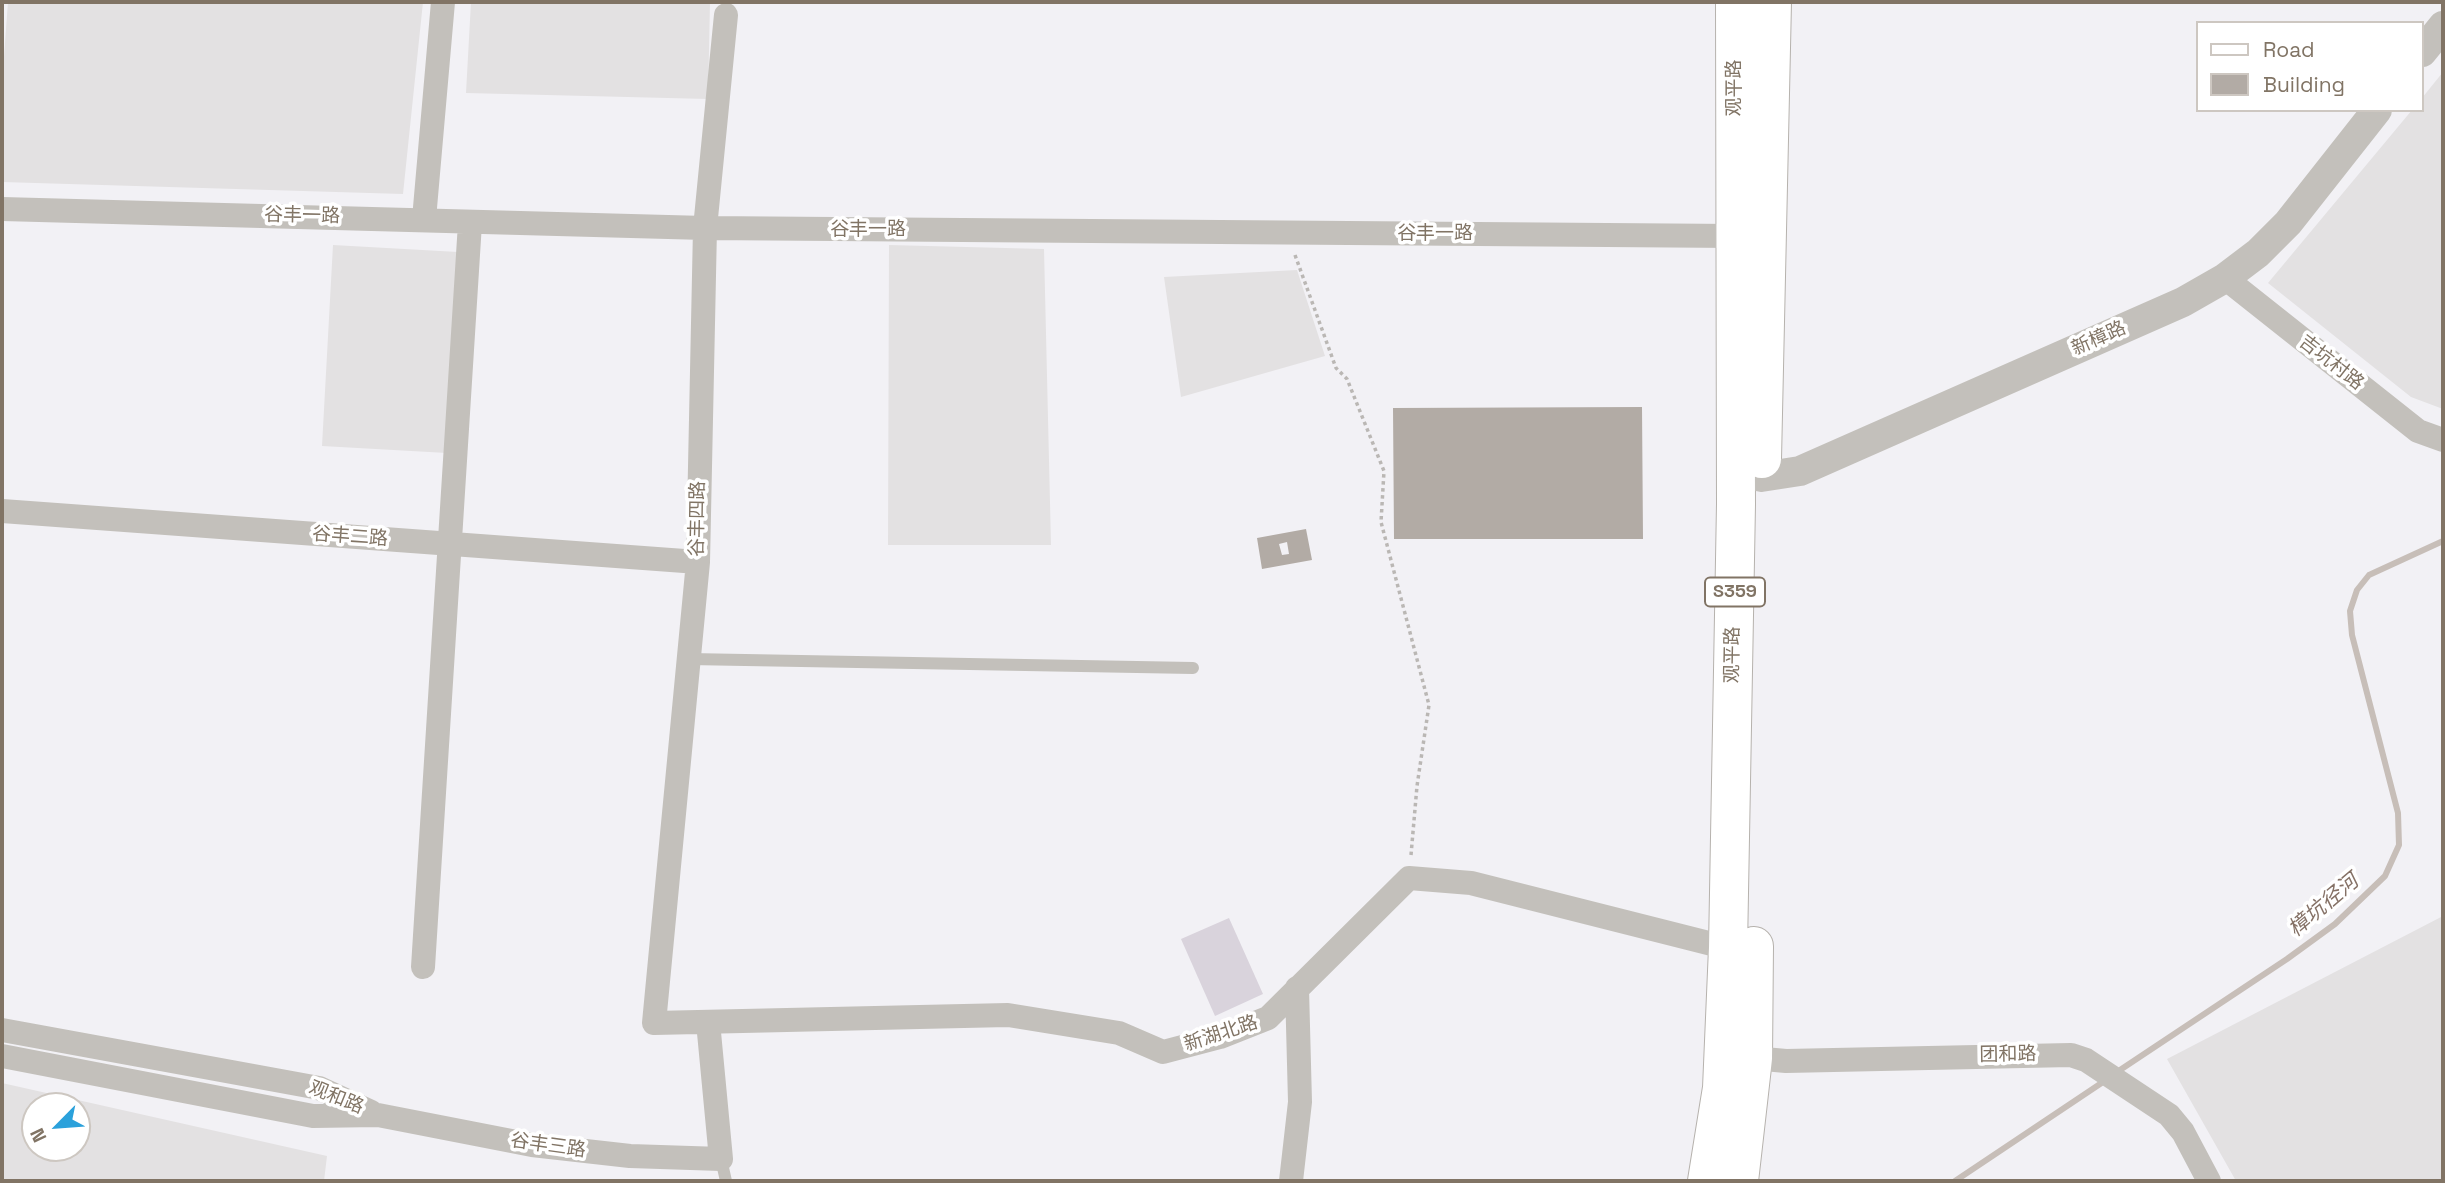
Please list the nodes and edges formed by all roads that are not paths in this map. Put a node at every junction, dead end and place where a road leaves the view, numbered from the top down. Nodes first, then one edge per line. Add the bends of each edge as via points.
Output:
1 (443, 2) edge
2 (1735, 2) edge
3 (1772, 2) edge
4 (726, 15) dead end
5 (2443, 26) edge
6 (2424, 50) edge
7 (2375, 112) edge
8 (2, 209) edge
9 (424, 219) junction
10 (470, 223) junction
11 (705, 228) junction
12 (1735, 236) junction
13 (2224, 278) junction
14 (2443, 440) edge
15 (1761, 477) junction
16 (2, 511) edge
17 (450, 544) junction
18 (698, 562) junction
19 (689, 659) junction
20 (1193, 668) dead end
21 (1728, 948) junction
22 (423, 967) dead end
23 (1297, 988) junction
24 (708, 1022) junction
25 (654, 1023) joint
26 (2, 1030) edge
27 (2, 1056) edge
28 (1753, 1058) junction
29 (377, 1115) junction
30 (724, 1170) edge
31 (1291, 1181) edge
32 (1707, 1181) edge
33 (1739, 1181) edge
34 (2209, 1181) edge

1 - 9 street
2 - 12 main road, 观平路 / S359
3 - 15 main road, 观平路 / S359
4 - 11 street, 谷丰四路
5 - 6 street
7 - 13 street, 新樟路 via 2288,223
8 - 9 street, 谷丰一路
9 - 10 street, 谷丰一路
10 - 11 street, 谷丰一路
10 - 17 street
11 - 12 street, 谷丰一路
11 - 18 street, 谷丰四路
12 - 21 main road, 观平路 / S359 via 1736,504
13 - 14 street, 吉坑村路 via 2418,431
13 - 15 street, 新樟路 via 2183,302 1800,471
15 - 28 main road, 观平路 / S359
16 - 17 street, 谷丰二路
17 - 18 street, 谷丰二路
17 - 22 street
18 - 19 street, 谷丰四路
19 - 20 lane
19 - 25 street, 谷丰四路
21 - 23 street, 新湖北路 via 1471,883 1409,878
21 - 32 main road, 观平路 / S359 via 1721,1088
23 - 24 street, 新湖北路 via 1268,1018 1163,1052 1119,1034 1007,1015
23 - 31 street via 1300,1102
24 - 25 street, 新湖北路
24 - 30 street
26 - 29 street, 观和路 via 319,1088
27 - 29 street, 观和路 via 313,1116
28 - 33 main road, 观平路 / S359
28 - 34 street, 团和路 via 2053,1054 2085,1060 2169,1115
29 - 30 street, 谷丰三路 via 532,1145

